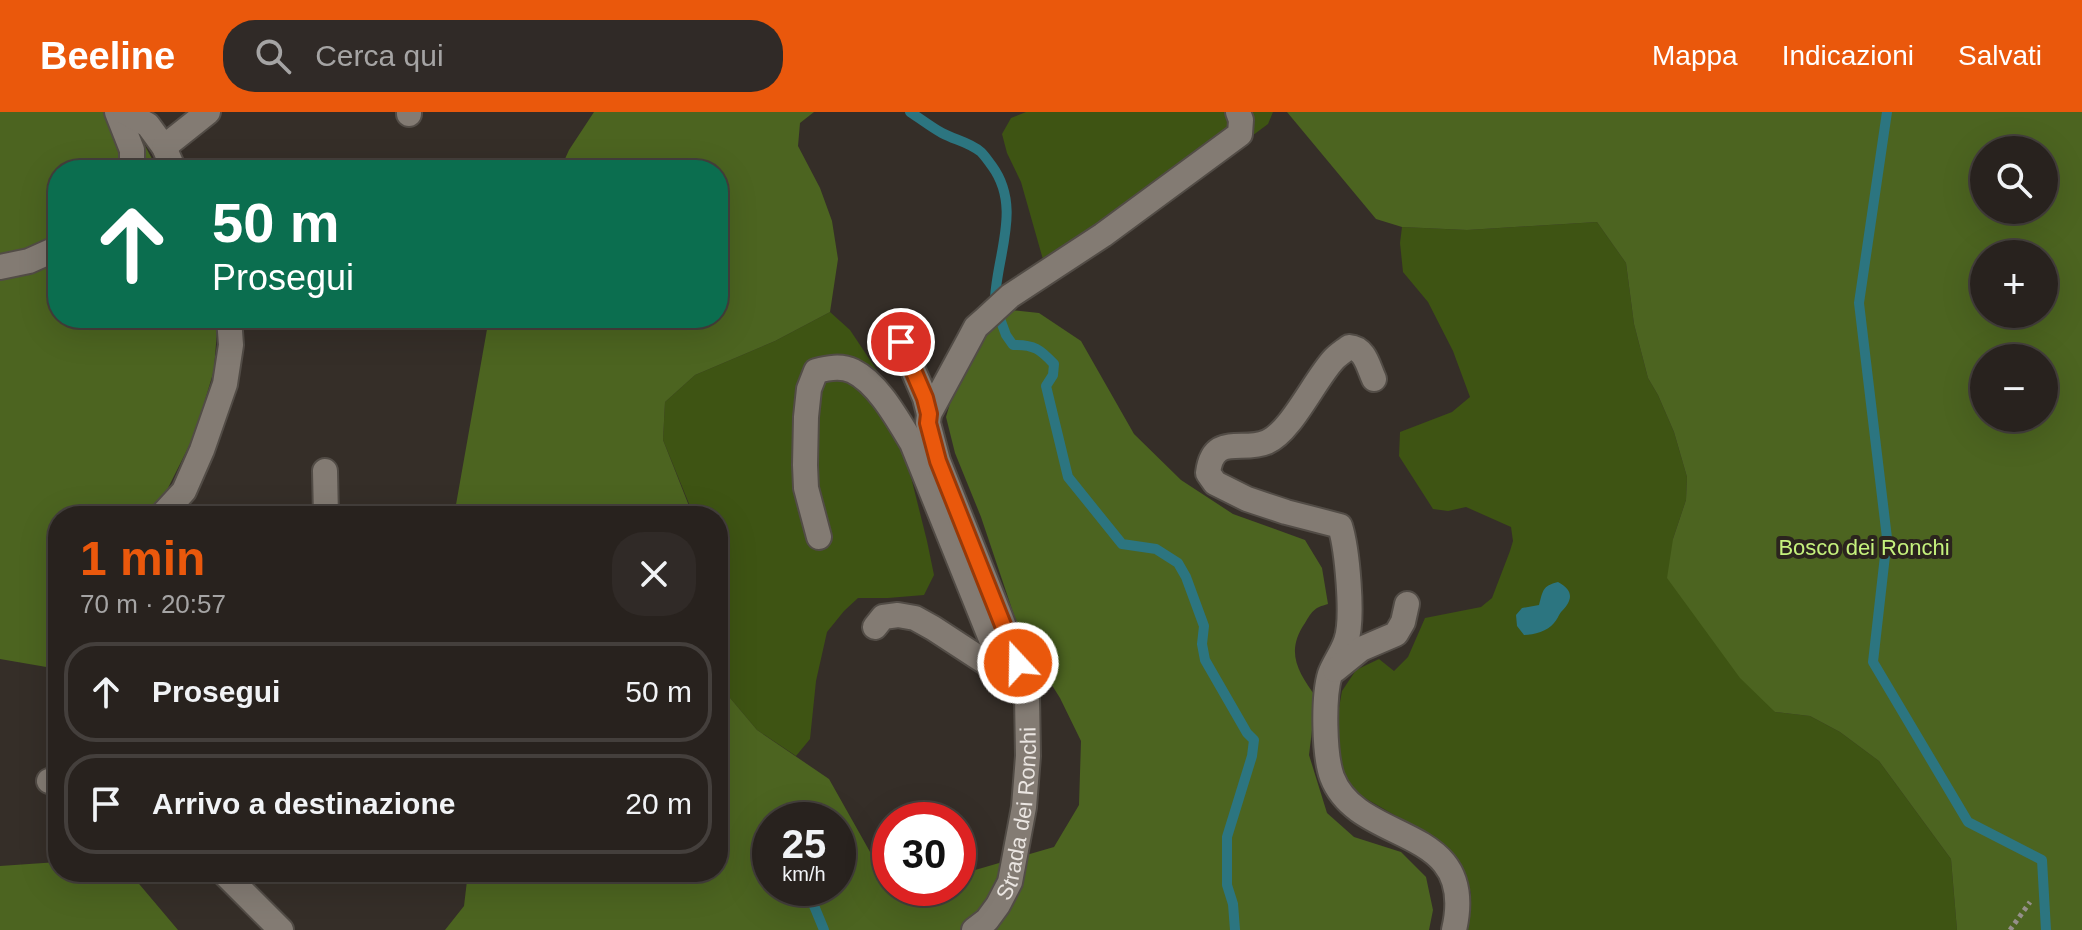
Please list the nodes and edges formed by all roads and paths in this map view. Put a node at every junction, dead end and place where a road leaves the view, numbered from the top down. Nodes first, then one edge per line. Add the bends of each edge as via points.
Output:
1 (117, 112) edge
2 (125, 112) edge
3 (208, 112) edge
4 (1238, 112) edge
5 (164, 147) junction
6 (132, 160) edge
7 (170, 160) edge
8 (48, 252) edge
9 (0, 267) edge
10 (230, 328) edge
11 (901, 342) dead end
12 (1374, 379) dead end
13 (929, 414) junction
14 (325, 471) dead end
15 (170, 506) edge
16 (326, 506) edge
17 (819, 537) dead end
18 (1407, 604) dead end
19 (875, 627) dead end
20 (1005, 674) junction
21 (1330, 675) junction
22 (1027, 696) junction
23 (233, 882) edge
24 (2030, 902) dead end
25 (281, 930) edge
26 (974, 930) edge
27 (1454, 930) edge
28 (2010, 930) edge

1 - 6 street
2 - 5 street via 148,125
3 - 5 street
4 - 13 street via 1240,134 1137,212 1010,296 976,327
5 - 7 street
8 - 9 street
10 - 15 street via 225,384 184,491
11 - 13 street, Strada dei Ronchi
12 - 21 street via 1362,352 1349,347 1333,360 1281,431 1267,442 1230,445 1209,462 1215,483 1247,499 1340,526 1349,618 1347,640
13 - 22 street, Strada dei Ronchi via 938,461
14 - 16 street
17 - 20 street via 806,488 806,417 816,371 831,367 852,370 872,386 912,443
18 - 21 street via 1396,634 1361,649
19 - 20 street via 883,617 915,618
20 - 22 street
21 - 27 street via 1325,709 1328,748 1331,774 1341,795 1361,812 1429,848 1443,862 1458,898
22 - 26 street, Strada dei Ronchi via 1024,807 1010,882 987,920
23 - 25 street
24 - 28 path

